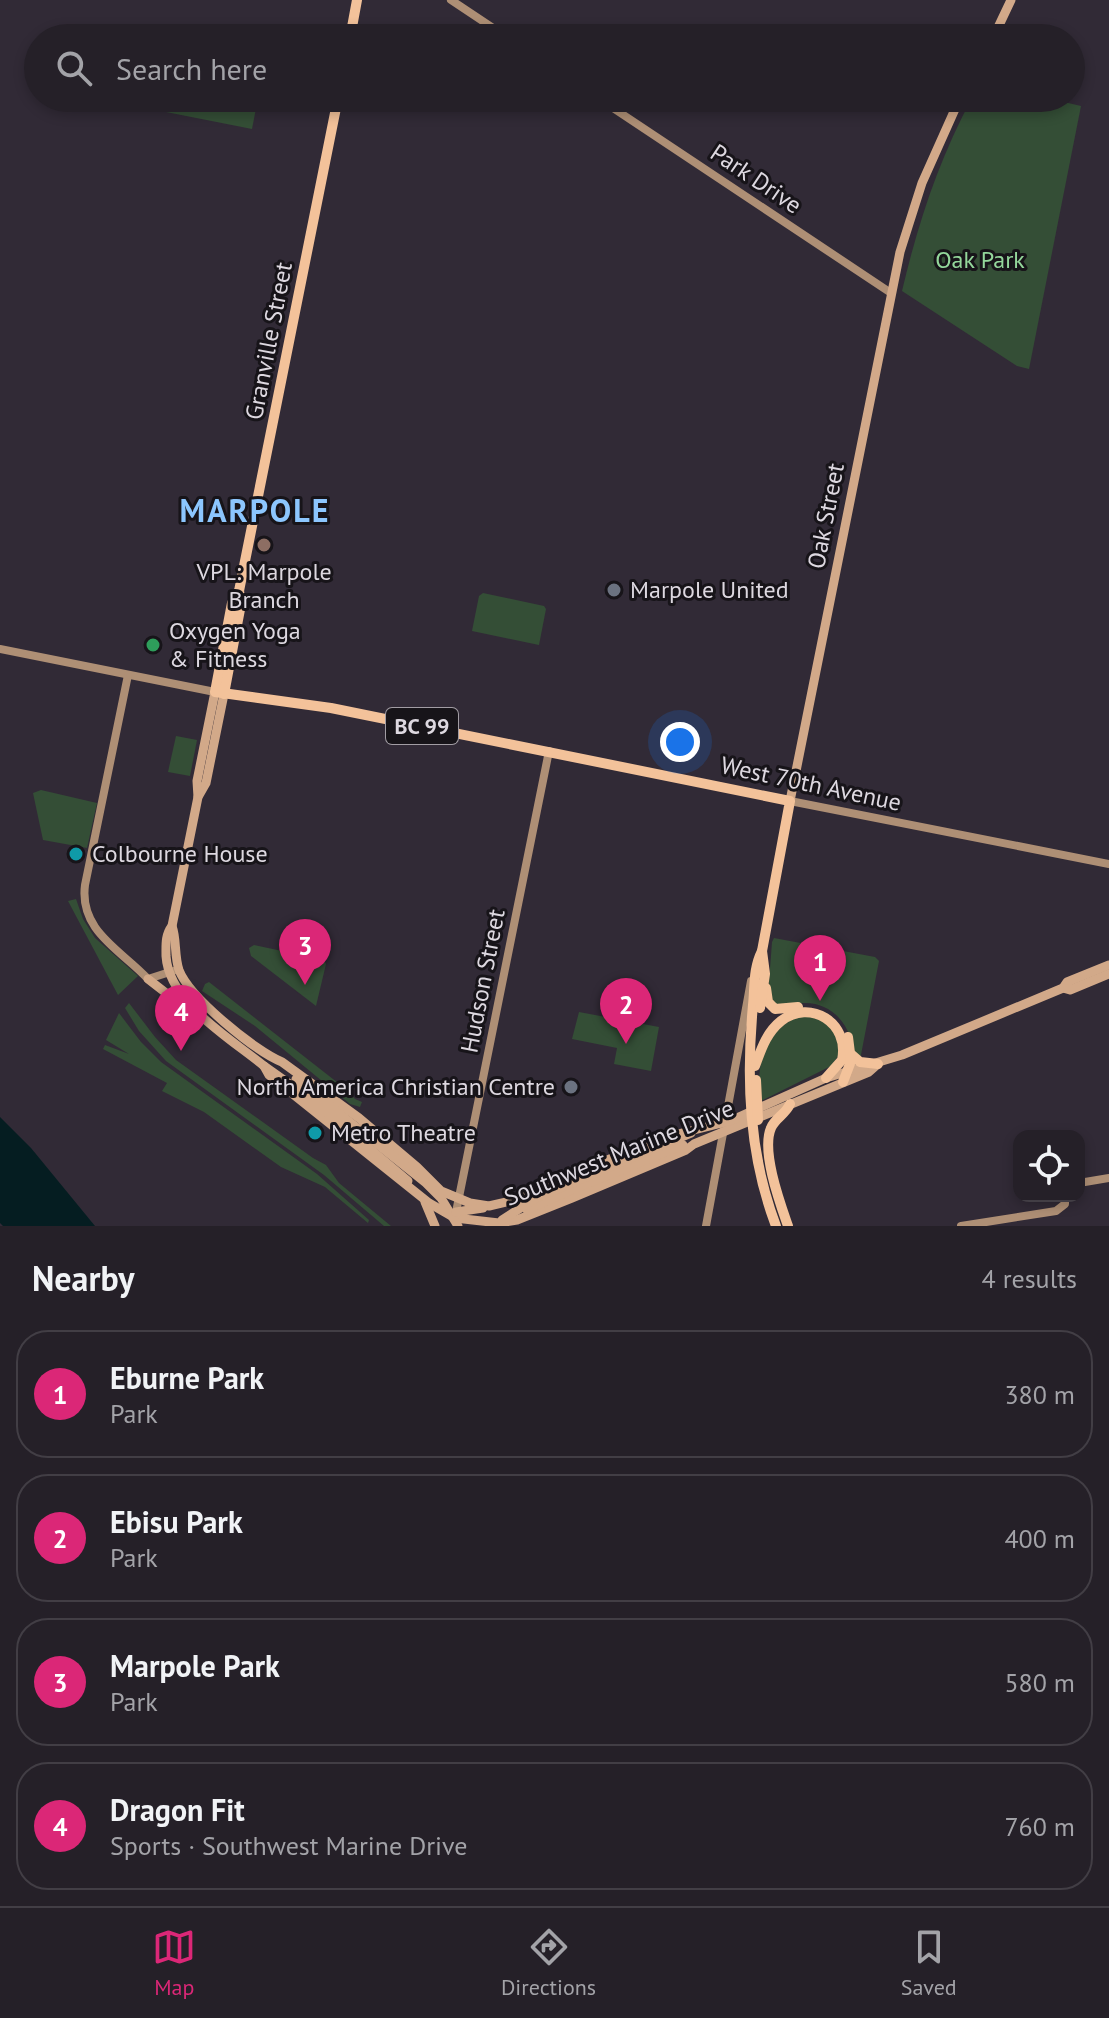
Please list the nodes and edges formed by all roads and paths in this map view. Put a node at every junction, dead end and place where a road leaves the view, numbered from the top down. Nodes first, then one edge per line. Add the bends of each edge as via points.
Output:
1 (357, 0) edge
2 (451, 0) edge
3 (1011, 0) edge
4 (353, 24) edge
5 (487, 24) edge
6 (1000, 24) edge
7 (335, 112) edge
8 (619, 112) edge
9 (954, 112) edge
10 (891, 293) junction
11 (0, 649) edge
12 (128, 675) junction
13 (219, 693) junction
14 (549, 751) junction
15 (790, 801) junction
16 (1109, 864) edge
17 (1109, 965) edge
18 (174, 971) junction
19 (760, 972) junction
20 (1109, 974) edge
21 (148, 979) junction
22 (1063, 988) junction
23 (204, 1017) junction
24 (852, 1055) junction
25 (267, 1062) junction
26 (754, 1063) junction
27 (878, 1064) junction
28 (848, 1071) junction
29 (826, 1078) junction
30 (843, 1082) junction
31 (790, 1104) junction
32 (724, 1127) junction
33 (691, 1133) junction
34 (694, 1144) junction
35 (377, 1148) junction
36 (653, 1152) junction
37 (1109, 1178) edge
38 (1085, 1182) edge
39 (459, 1199) junction
40 (1064, 1202) edge
41 (489, 1206) junction
42 (456, 1218) edge
43 (435, 1226) edge
44 (495, 1226) edge
45 (505, 1226) edge
46 (706, 1226) edge
47 (776, 1226) edge
48 (782, 1226) edge
49 (788, 1226) edge
50 (961, 1226) edge

1 - 4 highway
2 - 5 street
3 - 6 main road
7 - 13 highway, Granville Street via 239,591 232,603
8 - 10 street, Park Drive
9 - 10 main road, Oak Street via 922,183
10 - 15 main road, Oak Street
11 - 12 street
12 - 13 street, West 70th Avenue
12 - 21 street via 84,899 97,931
13 - 14 highway, West 70th Avenue / BC 99 via 301,702
13 - 18 main road, Granville Street via 167,933
14 - 15 highway, West 70th Avenue / BC 99
14 - 39 street, Hudson Street
15 - 16 street, West 70th Avenue
15 - 19 highway, Oak Street
17 - 22 main road, Southwest Marine Drive
18 - 21 street
18 - 23 main road, Southwest Marine Drive via 179,993
18 - 25 main road, Southwest Marine Drive
19 - 24 highway via 771,1006 810,1006 829,1012 846,1031
19 - 26 highway, Oak Street
19 - 32 street, Oak Street via 745,1010
20 - 22 main road, Southwest Marine Drive
21 - 23 main road via 191,1014
22 - 27 main road, Southwest Marine Drive
23 - 25 main road, Southwest Marine Drive
24 - 27 highway
24 - 28 highway
25 - 35 main road
25 - 39 main road, Southwest Marine Drive via 282,1062 318,1087 441,1191
25 - 42 main road, Southwest Marine Drive via 269,1075 429,1203
26 - 29 highway via 778,1023 795,1013 814,1013 834,1024 842,1038 842,1060
26 - 47 highway via 750,1109 757,1160
26 - 48 highway via 763,1159
27 - 28 main road, Southwest Marine Drive
27 - 30 main road, Southwest Marine Drive
28 - 29 main road, Southwest Marine Drive
28 - 30 highway
29 - 32 main road, Southwest Marine Drive
30 - 31 main road, Southwest Marine Drive
31 - 32 main road, Southwest Marine Drive
31 - 49 highway via 773,1124 768,1140
32 - 33 main road, Southwest Marine Drive
32 - 34 main road, Southwest Marine Drive
32 - 46 street, Oak Street
33 - 36 main road
33 - 41 main road, Southwest Marine Drive via 650,1141 519,1199
34 - 36 main road
34 - 42 main road, Southwest Marine Drive via 517,1220
35 - 42 main road via 433,1190
35 - 43 main road via 414,1188
36 - 44 main road via 536,1198
36 - 45 main road via 541,1203
37 - 38 street
39 - 41 main road, Southwest Marine Drive
39 - 42 street, Hudson Street
40 - 50 street via 1056,1211
41 - 42 main road

